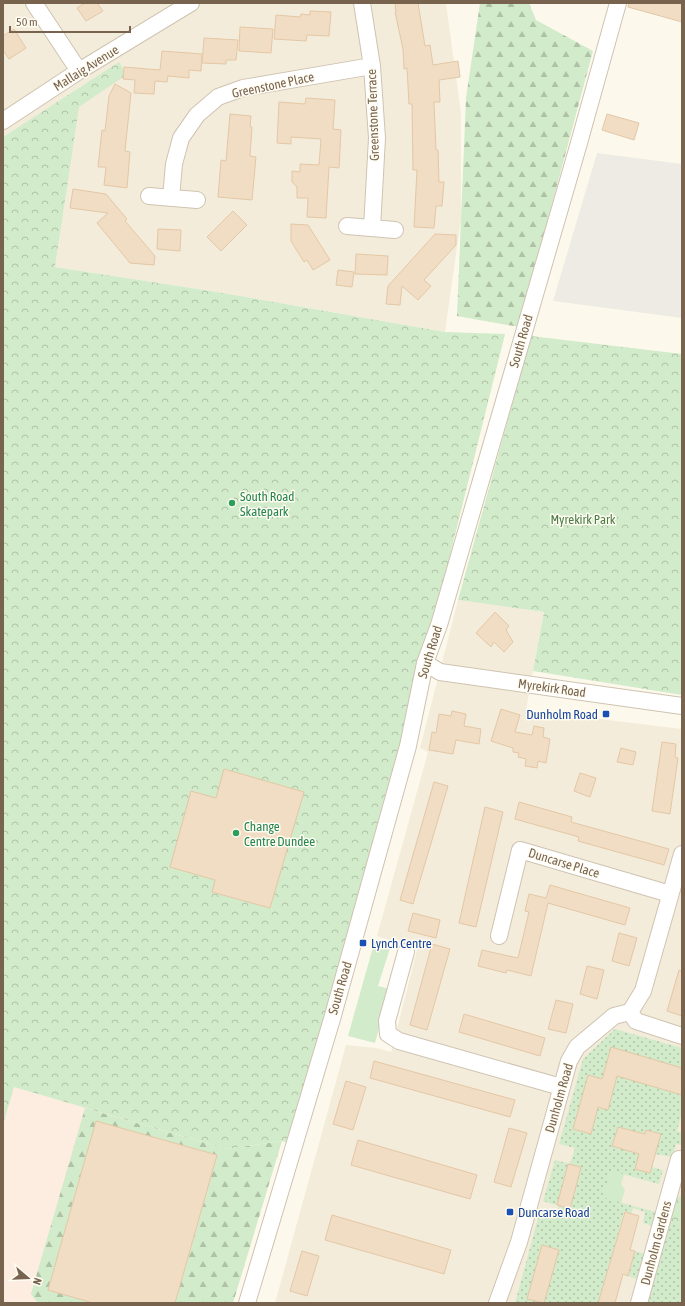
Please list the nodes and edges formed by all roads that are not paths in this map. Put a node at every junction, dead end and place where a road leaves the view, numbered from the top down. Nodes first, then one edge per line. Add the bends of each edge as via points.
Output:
1 (34, 3) edge
2 (191, 3) edge
3 (362, 3) edge
4 (618, 3) edge
5 (372, 66) junction
6 (79, 71) junction
7 (3, 121) edge
8 (149, 196) dead end
9 (172, 198) junction
10 (197, 200) dead end
11 (347, 226) dead end
12 (372, 228) junction
13 (395, 230) dead end
14 (425, 663) junction
15 (682, 706) edge
16 (682, 854) edge
17 (670, 894) junction
18 (499, 936) dead end
19 (406, 952) dead end
20 (630, 1012) junction
21 (682, 1036) edge
22 (561, 1087) junction
23 (679, 1159) dead end
24 (677, 1185) edge
25 (247, 1303) edge
26 (497, 1303) edge
27 (639, 1303) edge

1 - 6 street
2 - 6 street, Mallaig Avenue
3 - 5 street, Greenstone Terrace
4 - 14 street, South Road via 441,617
5 - 9 street, Greenstone Place via 243,88 218,97 197,115 181,138 174,164
5 - 12 street, Greenstone Terrace via 377,138
6 - 7 street, Mallaig Avenue
8 - 9 street
9 - 10 street
11 - 12 street
12 - 13 street
14 - 15 street, Myrekirk Road via 440,672
14 - 25 street, South Road via 408,746 387,822
16 - 17 street
17 - 18 street, Duncarse Place via 520,850
17 - 20 street via 643,991
19 - 22 street via 387,1021 388,1034 400,1041
20 - 21 street via 636,1021
20 - 22 street, Dunholm Road via 614,1016 577,1048 569,1061
22 - 26 street, Dunholm Road via 520,1242
23 - 24 street, Dunholm Gardens
24 - 27 street, Dunholm Gardens

